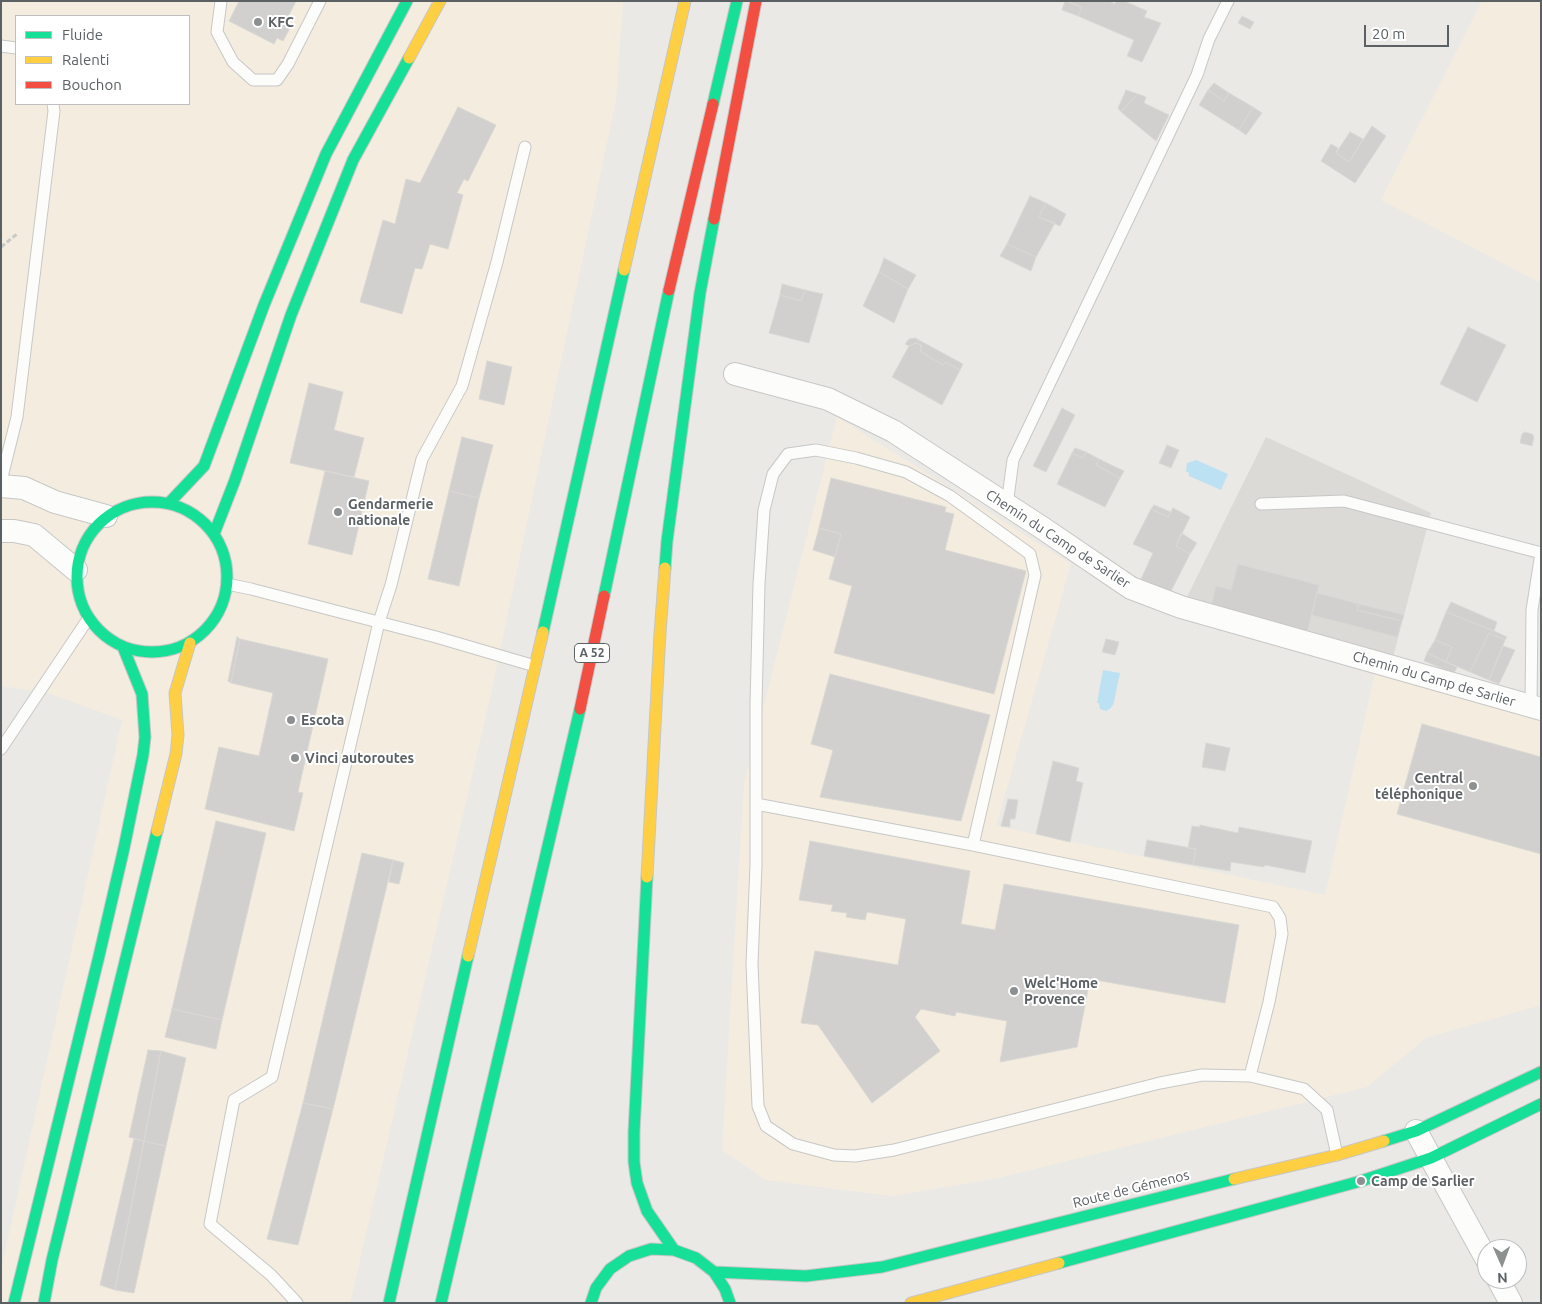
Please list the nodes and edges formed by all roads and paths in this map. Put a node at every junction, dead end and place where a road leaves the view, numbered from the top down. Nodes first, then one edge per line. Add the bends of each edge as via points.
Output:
1 (221, 1) edge
2 (320, 1) edge
3 (408, 1) edge
4 (440, 1) edge
5 (685, 1) edge
6 (737, 1) edge
7 (756, 1) edge
8 (1228, 1) edge
9 (1, 46) edge
10 (15, 48) edge
11 (53, 105) edge
12 (525, 147) dead end
13 (736, 374) dead end
14 (1, 481) edge
15 (1, 486) edge
16 (169, 503) junction
17 (1261, 504) dead end
18 (1007, 505) junction
19 (106, 516) junction
20 (1, 530) edge
21 (214, 534) junction
22 (1541, 553) edge
23 (76, 570) junction
24 (227, 584) junction
25 (88, 619) junction
26 (380, 622) junction
27 (190, 643) junction
28 (123, 647) junction
29 (535, 666) junction
30 (1536, 708) edge
31 (1, 749) edge
32 (756, 804) junction
33 (973, 845) junction
34 (1541, 1072) edge
35 (1250, 1076) junction
36 (1541, 1104) edge
37 (1416, 1131) junction
38 (1337, 1155) junction
39 (1431, 1158) junction
40 (1477, 1242) edge
41 (674, 1250) junction
42 (52, 1260) junction
43 (714, 1272) junction
44 (1503, 1289) edge
45 (58, 1294) dead end
46 (14, 1303) edge
47 (44, 1303) edge
48 (296, 1303) edge
49 (389, 1303) edge
50 (441, 1303) edge
51 (591, 1303) edge
52 (730, 1303) edge
53 (911, 1303) edge
54 (1511, 1303) edge

1 - 2 lane via 217,32 233,62 253,80 277,80
3 - 16 main road via 326,154 264,305 204,466
4 - 21 main road via 353,160 291,315 236,480
5 - 29 main road
6 - 50 main road, A 52 via 669,292 589,668
7 - 41 main road via 700,293 668,531 660,632 634,1162 647,1211
8 - 18 lane via 1209,39 1197,75 1013,460
9 - 10 lane
11 - 14 lane via 17,417
12 - 26 lane via 462,386 422,459
13 - 18 street, Chemin du Camp de Sarlier via 828,399 893,431
15 - 19 street via 24,488 55,502
16 - 19 main road via 125,506
16 - 21 main road via 202,520
17 - 22 lane via 1344,501
18 - 30 street, Chemin du Camp de Sarlier via 1131,588 1180,607
19 - 23 main road via 84,544
20 - 23 street via 34,536
21 - 24 main road via 225,558
22 - 30 lane via 1532,610
23 - 25 main road via 78,596
24 - 26 lane
24 - 27 main road via 221,608 208,628
25 - 28 main road
25 - 31 lane
26 - 29 lane
26 - 48 lane via 272,1077 234,1100 210,1224 271,1275
27 - 28 main road via 156,653
27 - 42 main road via 175,693 176,754
28 - 46 main road via 142,694 143,755 103,938
29 - 49 main road
32 - 33 lane
32 - 33 lane via 759,584 764,510 773,474 788,454 816,450 906,472 950,496 1030,554 1035,575
32 - 35 lane via 752,964 758,1106 766,1126 794,1144 834,1155 856,1156 894,1150 1160,1082 1202,1075
33 - 35 lane via 1273,907 1280,918 1282,934
34 - 37 main road, Route de Gémenos
35 - 38 lane via 1304,1089 1328,1110
36 - 39 main road
37 - 38 main road, Route de Gémenos
37 - 39 street
38 - 43 main road, Route de Gémenos via 882,1266 806,1276
39 - 40 street
39 - 53 main road via 1334,1188
41 - 43 main road via 696,1258
41 - 51 main road via 651,1250 629,1256 610,1269 596,1288
42 - 45 main road
42 - 47 main road
43 - 52 main road
44 - 54 street

